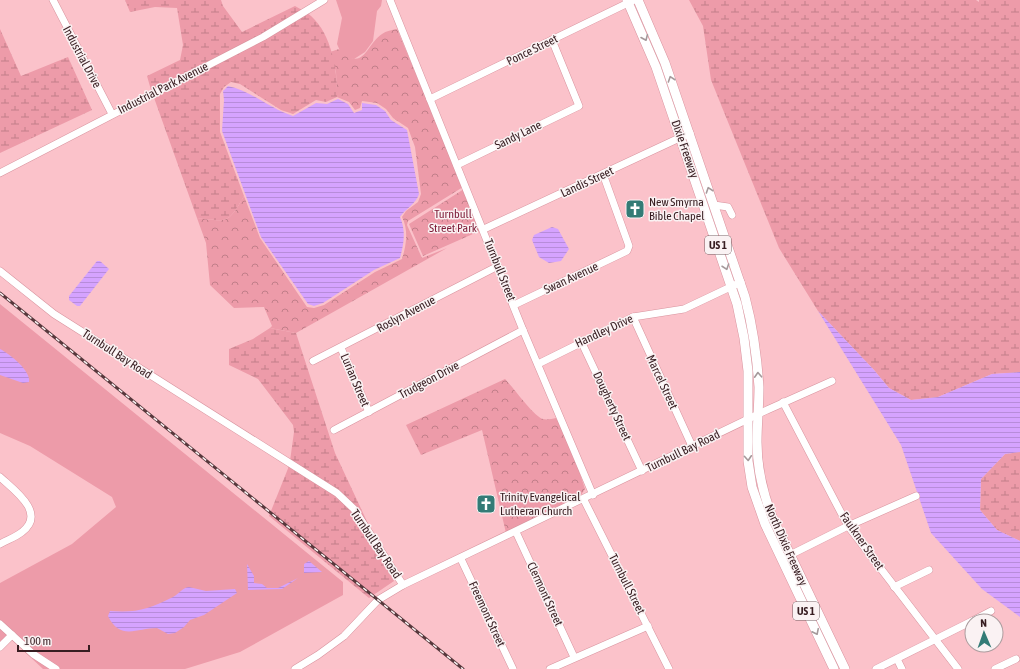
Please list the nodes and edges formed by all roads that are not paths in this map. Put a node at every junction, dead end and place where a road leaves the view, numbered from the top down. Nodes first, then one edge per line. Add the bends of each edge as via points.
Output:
1 (53, 0) edge
2 (324, 0) edge
3 (390, 0) edge
4 (638, 0) edge
5 (630, 1) edge
6 (552, 40) junction
7 (430, 99) junction
8 (112, 114) junction
9 (685, 135) junction
10 (457, 165) junction
11 (0, 173) edge
12 (603, 174) junction
13 (714, 205) junction
14 (732, 215) dead end
15 (484, 229) junction
16 (498, 266) junction
17 (0, 271) edge
18 (737, 284) junction
19 (514, 305) junction
20 (632, 317) junction
21 (523, 330) junction
22 (582, 341) junction
23 (341, 348) junction
24 (313, 361) dead end
25 (538, 364) junction
26 (832, 381) dead end
27 (784, 402) junction
28 (369, 412) junction
29 (758, 414) junction
30 (748, 419) junction
31 (334, 430) dead end
32 (692, 446) junction
33 (642, 471) junction
34 (0, 477) edge
35 (593, 495) junction
36 (916, 496) dead end
37 (584, 500) junction
38 (848, 526) junction
39 (516, 532) junction
40 (0, 544) edge
41 (786, 558) junction
42 (461, 559) junction
43 (929, 570) dead end
44 (404, 585) junction
45 (894, 587) junction
46 (991, 611) dead end
47 (987, 613) edge
48 (0, 624) edge
49 (964, 625) edge
50 (648, 626) junction
51 (12, 635) junction
52 (936, 640) junction
53 (0, 647) edge
54 (574, 657) junction
55 (1016, 658) dead end
56 (897, 659) junction
57 (56, 669) edge
58 (295, 669) edge
59 (513, 669) edge
60 (550, 669) edge
61 (669, 669) edge
62 (834, 669) edge
63 (845, 669) edge
64 (876, 669) edge
65 (902, 669) edge
66 (958, 669) edge
67 (995, 669) edge

1 - 8 street, Industrial Drive
2 - 8 street, Industrial Park Avenue via 263,37
3 - 7 street, Turnbull Street
9 -> 4 main road, Dixie Freeway / US 1 via 660,50
5 - 6 street, Ponce Street
5 -> 9 main road, Dixie Freeway / US 1
6 - 7 street, Ponce Street
6 - 10 street, Sandy Lane via 579,106
7 - 10 street, Turnbull Street
8 - 11 street, Industrial Park Avenue
9 - 12 street, Landis Street
13 -> 9 main road, Dixie Freeway / US 1
9 -> 18 main road, Dixie Freeway / US 1
10 - 15 street, Turnbull Street
12 - 15 street, Landis Street
12 - 19 street, Swan Avenue via 628,246 627,251
13 - 14 street via 728,207
13 - 18 main road, Dixie Freeway / US 1
15 - 16 street, Turnbull Street
16 - 19 street, Turnbull Street
16 - 23 street, Roslyn Avenue
17 - 44 street, Turnbull Bay Road via 54,314 337,493 354,509
18 - 20 street, Handley Drive via 684,309
29 -> 18 main road, Dixie Freeway / US 1 via 756,350 748,309
18 - 30 main road, Dixie Freeway / US 1 via 747,355
19 - 21 street, Turnbull Street
20 - 22 street, Handley Drive
20 - 32 street, Marcel Street
21 - 25 street, Turnbull Street
21 - 28 street, Trudgeon Drive
22 - 25 street, Handley Drive
22 - 33 street, Dougherty Street
23 - 24 street, Roslyn Avenue
23 - 28 street, Lurian Street
25 - 35 street, Turnbull Street
26 - 27 street, Turnbull Bay Road
27 - 29 street, Turnbull Bay Road
27 - 38 street, Faulkner Street
28 - 31 street, Trudgeon Drive
29 - 30 street, Turnbull Bay Road
29 - 41 main road, North Dixie Freeway / US 1 via 757,448 762,485
30 - 32 street, Turnbull Bay Road
30 -> 41 main road, North Dixie Freeway / US 1 via 748,461 752,487 760,513
32 - 33 street, Turnbull Bay Road
33 - 35 street, Turnbull Bay Road
34 - 40 street via 26,500 30,511 30,521 26,528
35 - 37 street, Turnbull Bay Road
36 - 38 street
37 - 39 street, Turnbull Bay Road
37 - 50 street, Turnbull Street
38 - 41 street
38 - 45 street, Faulkner Street
39 - 42 street, Turnbull Bay Road
39 - 54 street, Clermont Street
41 -> 62 main road, North Dixie Freeway / US 1
41 - 63 main road, North Dixie Freeway / US 1
42 - 44 street, Turnbull Bay Road
42 - 59 street, Freemont Street
43 - 45 street
44 - 58 street via 378,600 344,636 318,656
45 - 52 street, Faulkner Street
46 - 47 street
48 - 51 street
49 - 52 street
50 - 54 street
50 - 61 street, Turnbull Street
51 - 53 street
51 - 57 street
52 - 56 street
52 - 66 street, Faulkner Street
54 - 60 street
55 - 67 street
56 - 64 street
56 - 65 street

